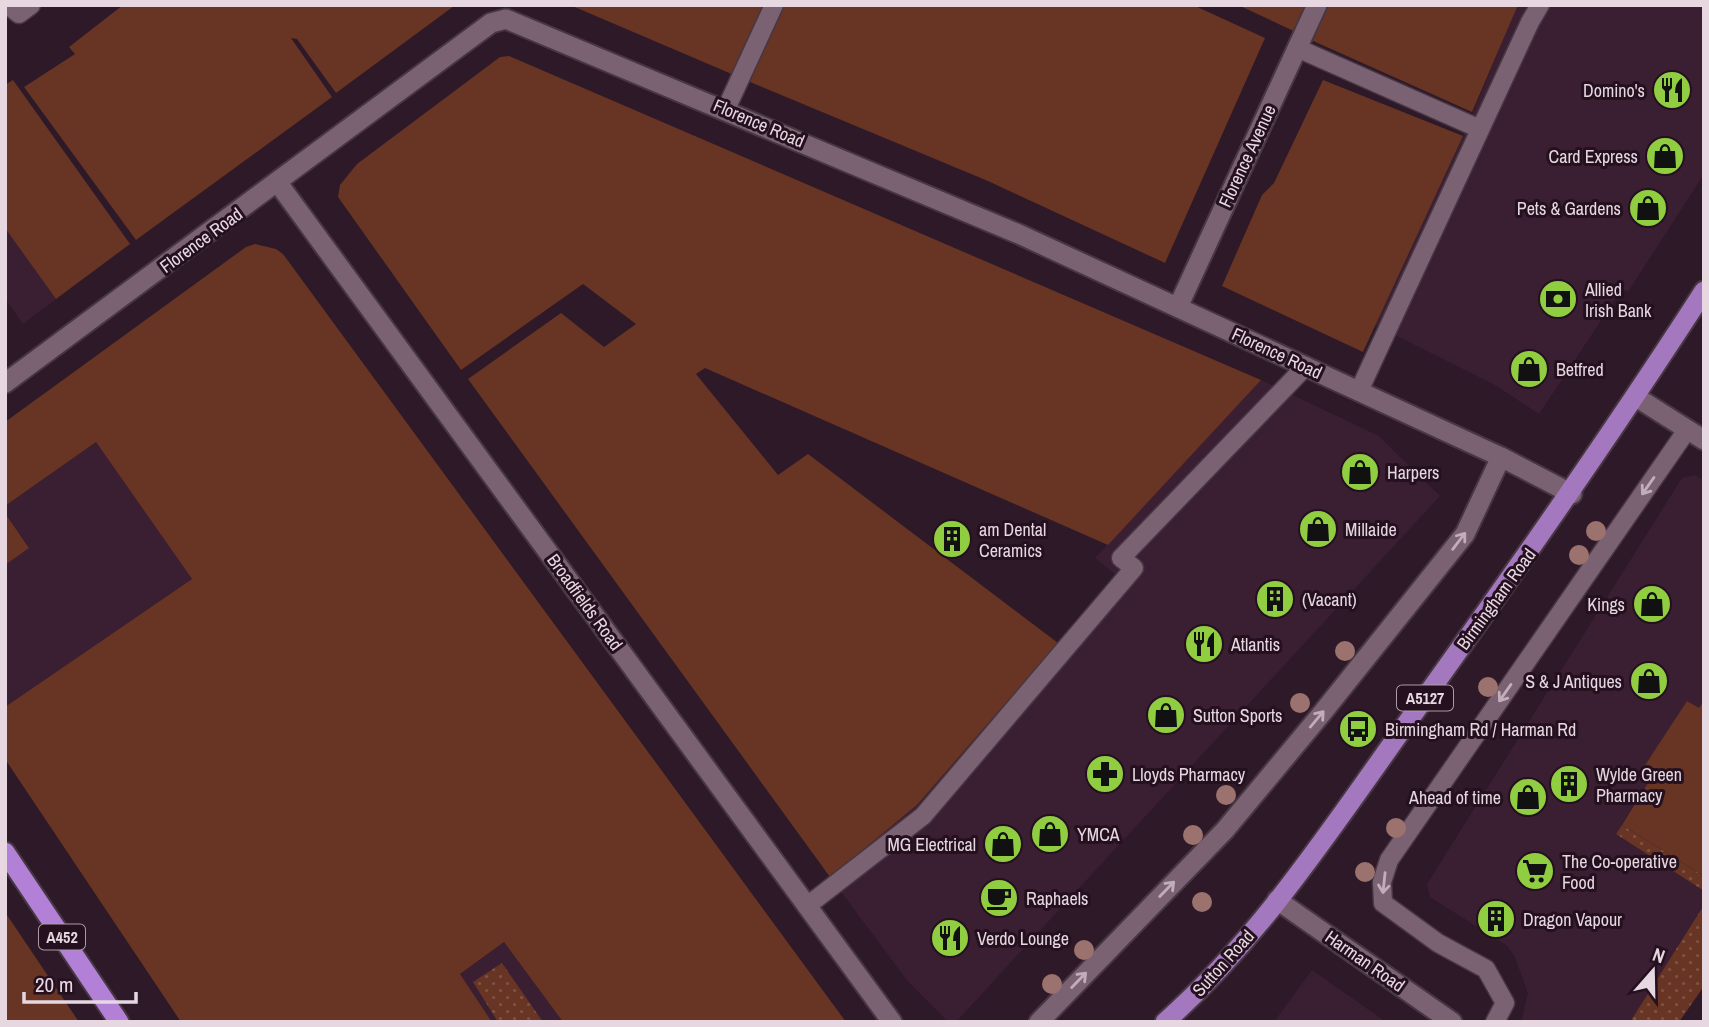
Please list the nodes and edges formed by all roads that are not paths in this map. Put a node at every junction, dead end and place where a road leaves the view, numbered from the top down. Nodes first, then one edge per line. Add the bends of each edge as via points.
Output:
1 (775, 5) edge
2 (1317, 5) edge
3 (1540, 5) edge
4 (493, 13) edge
5 (1297, 48) junction
6 (726, 109) junction
7 (1480, 129) junction
8 (278, 183) junction
9 (1704, 291) edge
10 (1178, 307) junction
11 (1306, 366) junction
12 (5, 383) edge
13 (1359, 391) junction
14 (1636, 397) junction
15 (1695, 435) edge
16 (1501, 457) junction
17 (1572, 494) junction
18 (5, 852) edge
19 (1277, 900) junction
20 (807, 906) junction
21 (119, 1022) edge
22 (892, 1022) edge
23 (1039, 1022) edge
24 (1165, 1022) edge
25 (1452, 1022) edge
26 (1494, 1022) edge

1 - 6 lane
2 - 5 street, Florence Avenue
3 - 7 lane
4 - 6 street, Florence Road
4 - 8 street, Florence Road via 491,23
5 - 7 lane
5 - 10 street, Florence Avenue
6 - 10 street, Florence Road
7 - 13 lane
8 - 12 street, Florence Road
8 - 20 street, Broadfields Road
9 - 14 main road, Birmingham Road / A5127
10 - 11 street, Florence Road
11 - 13 street, Florence Road
11 - 20 lane via 1121,558 1134,568 923,816
13 - 16 street, Florence Road
14 - 15 street
14 - 17 main road, Birmingham Road / A5127
15 -> 26 lane via 1389,860 1382,882 1383,903 1438,943 1486,969 1504,1003
16 - 17 street, Florence Road
23 -> 16 street via 1225,830 1323,712 1465,534
17 - 19 main road, Birmingham Road / A5127
18 - 21 highway, A452
19 - 24 main road, Sutton Road / A5127 via 1237,951
19 - 25 street, Harman Road
20 - 22 street, Broadfields Road

